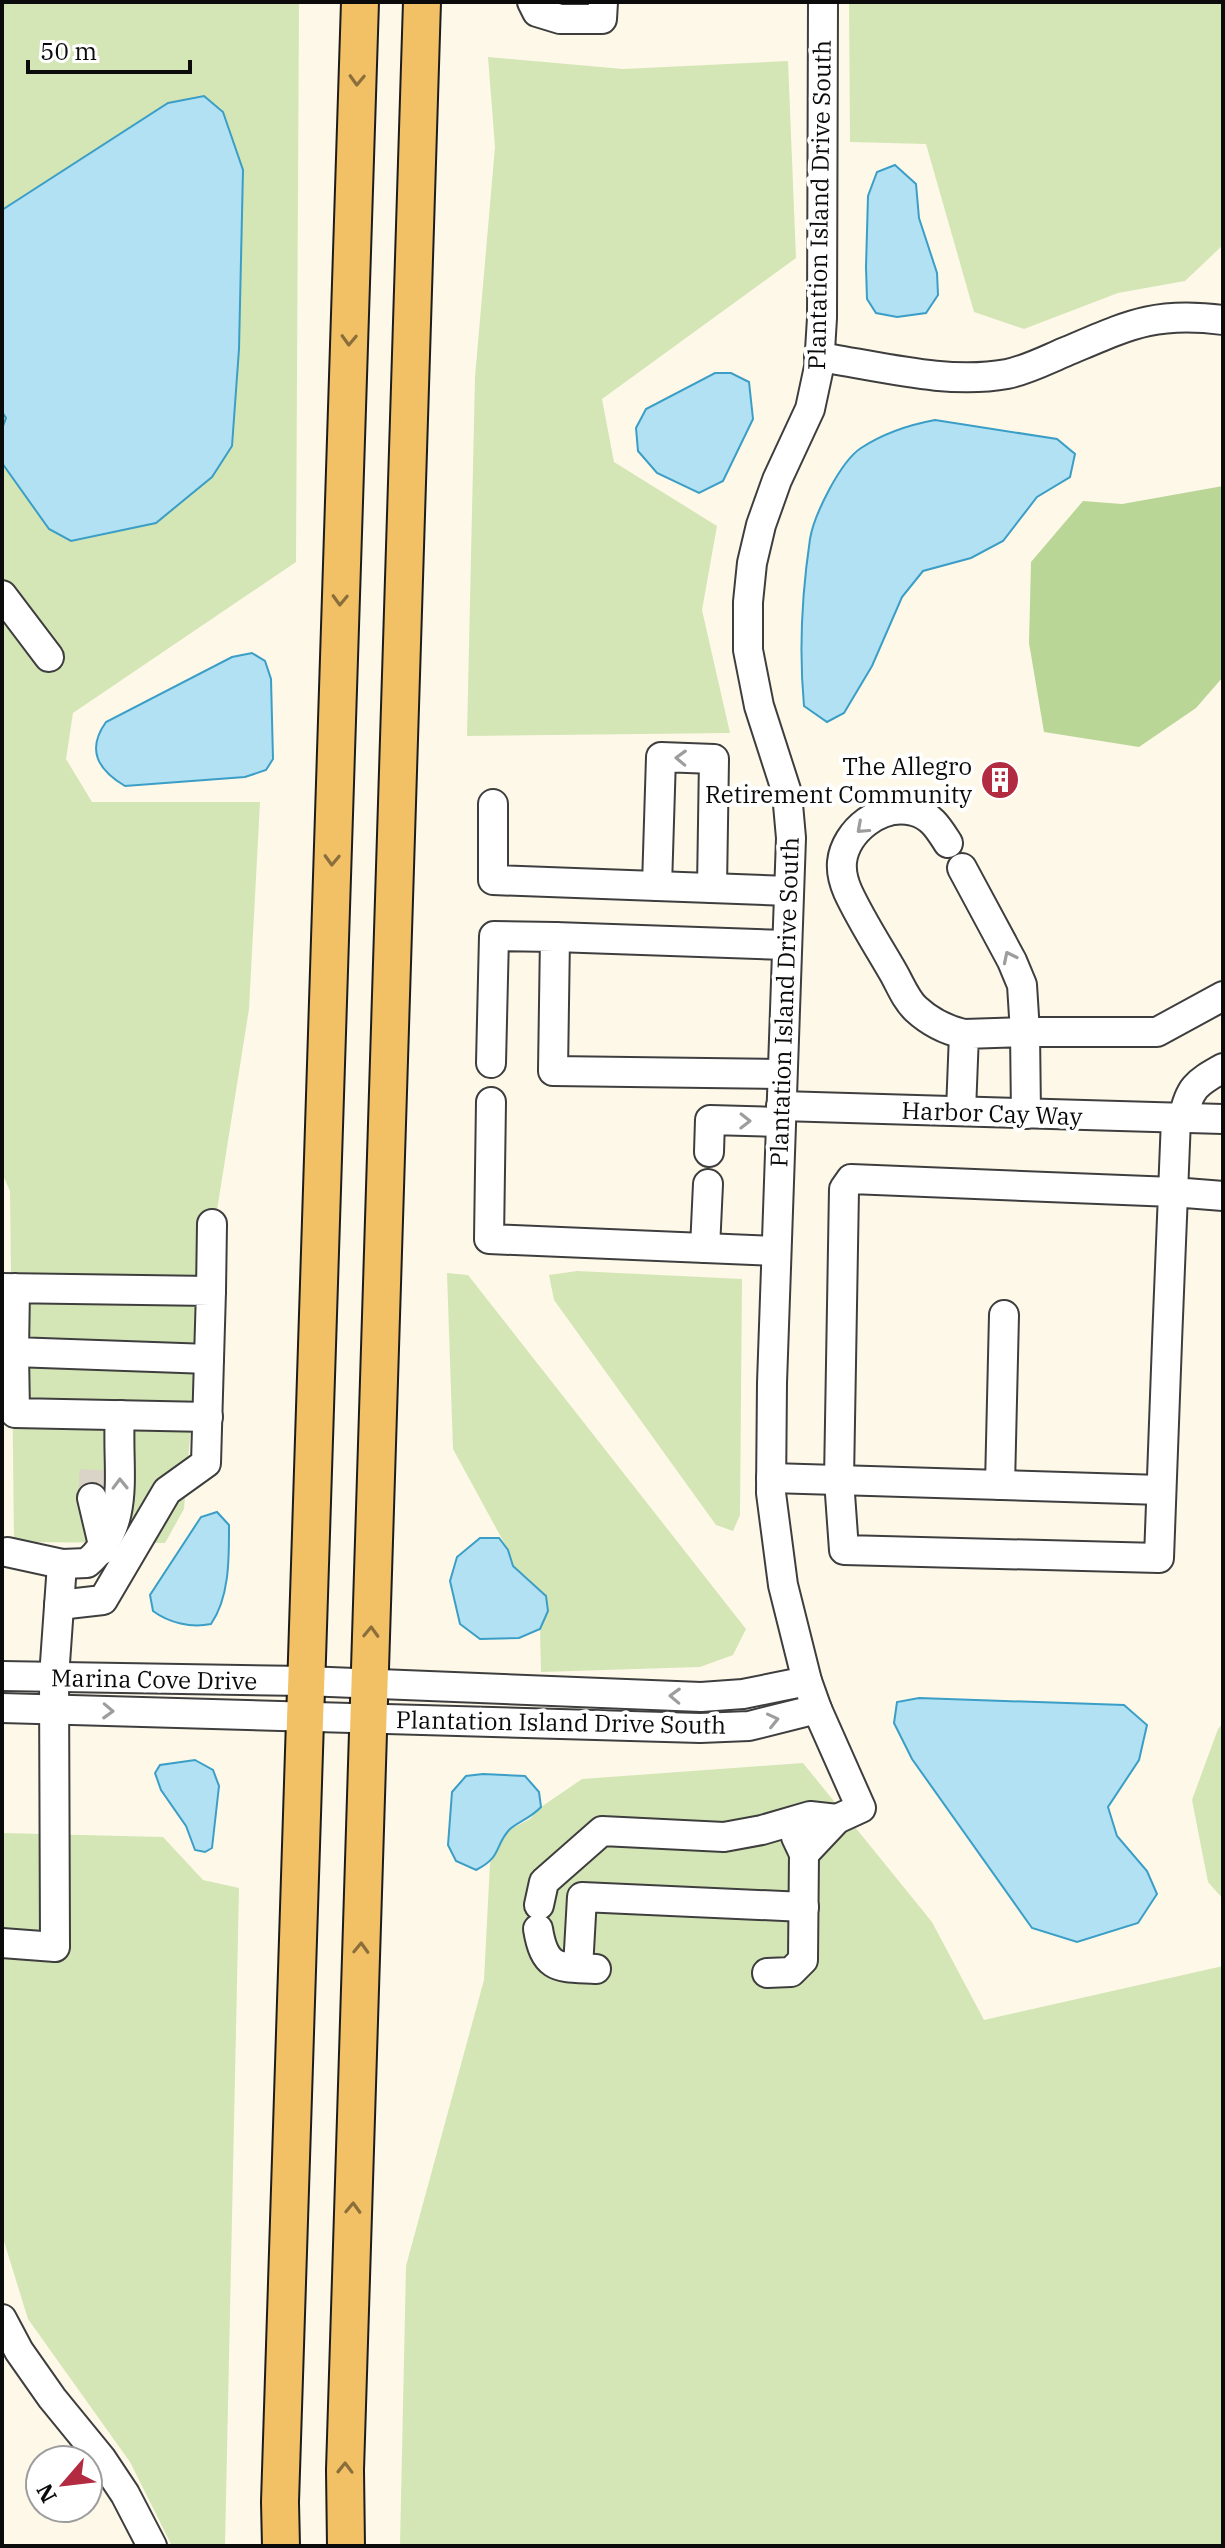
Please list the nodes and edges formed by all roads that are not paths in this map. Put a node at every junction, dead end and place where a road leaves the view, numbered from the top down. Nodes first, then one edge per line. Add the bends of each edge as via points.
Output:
1 (360, 2) edge
2 (422, 2) edge
3 (532, 2) edge
4 (603, 2) edge
5 (823, 2) edge
6 (1223, 320) edge
7 (819, 357) junction
8 (2, 595) edge
9 (49, 657) dead end
10 (493, 804) dead end
11 (948, 843) dead end
12 (962, 868) dead end
13 (657, 886) junction
14 (712, 888) junction
15 (789, 891) junction
16 (555, 937) junction
17 (786, 945) junction
18 (1223, 996) edge
19 (1025, 1032) junction
20 (964, 1034) junction
21 (491, 1063) dead end
22 (1223, 1068) edge
23 (782, 1074) junction
24 (491, 1102) dead end
25 (961, 1111) junction
26 (780, 1114) junction
27 (1026, 1114) junction
28 (1196, 1119) edge
29 (709, 1152) dead end
30 (708, 1184) dead end
31 (1173, 1192) junction
32 (1223, 1196) edge
33 (212, 1224) dead end
34 (705, 1248) junction
35 (776, 1251) junction
36 (8, 1288) edge
37 (211, 1291) junction
38 (1004, 1315) dead end
39 (14, 1352) junction
40 (209, 1359) junction
41 (208, 1417) junction
42 (119, 1427) junction
43 (94, 1464) tunnel mouth
44 (771, 1478) junction
45 (839, 1480) junction
46 (1000, 1485) junction
47 (1161, 1490) junction
48 (92, 1498) tunnel mouth
49 (104, 1549) junction
50 (7, 1552) dead end
51 (62, 1564) junction
52 (59, 1605) junction
53 (2, 1676) edge
54 (54, 1677) junction
55 (807, 1681) junction
56 (304, 1699) junction
57 (369, 1701) junction
58 (2, 1708) edge
59 (54, 1709) junction
60 (817, 1709) junction
61 (849, 1814) junction
62 (789, 1822) junction
63 (804, 1854) junction
64 (804, 1907) junction
65 (2, 1943) edge
66 (767, 1973) dead end
67 (2, 2319) edge
68 (152, 2546) edge
69 (281, 2546) edge
70 (346, 2546) edge

1 -> 56 main road
57 -> 2 main road
3 - 4 street via 537,12 560,19 602,19
5 - 7 street, Plantation Island Drive South
6 - 7 street via 1154,318 1012,373 977,378
7 - 15 street, Plantation Island Drive South via 810,409 761,525 748,602 748,650 759,706 787,793
8 - 9 street
10 - 13 street via 493,880
11 -> 20 street via 937,826 912,811 883,813 847,843 842,874 913,1007 949,1031
19 -> 12 street via 1022,985
13 - 14 street
14 -> 13 street via 714,759 661,757
14 - 15 street
15 - 17 street, Plantation Island Drive South
16 - 17 street
16 - 21 street via 494,936
16 - 23 street via 553,1071
17 - 23 street, Plantation Island Drive South
18 - 19 street via 1157,1032
19 - 20 street
19 - 27 street
20 - 25 street
22 - 28 street via 1193,1087
23 - 26 street, Plantation Island Drive South
24 - 34 street via 489,1239
25 - 26 street, Harbor Cay Way
25 - 27 street, Harbor Cay Way
29 -> 26 street, Harbor Cay Way via 710,1120
26 - 35 street, Plantation Island Drive South
27 - 28 street, Harbor Cay Way
28 - 31 street
30 - 34 street
31 - 32 street
31 - 45 street via 851,1179 844,1189
31 - 47 street
33 - 37 street
34 - 35 street
35 - 44 street, Plantation Island Drive South
36 - 37 street
36 - 39 street
37 - 40 street
38 - 46 street
39 - 40 street
39 - 42 street via 15,1413
40 - 41 street
41 - 42 street
41 - 52 street via 206,1463 167,1491 103,1600
42 - 43 street
49 -> 42 street via 120,1508
44 - 45 street
44 - 55 street, Plantation Island Drive South via 783,1585
45 - 46 street
45 - 47 street via 844,1550 1159,1558
46 - 47 street
48 - 49 street
49 - 51 street via 87,1563
50 - 51 street
51 - 52 street
52 - 54 street
53 - 54 street, Marina Cove Drive
54 - 56 street, Marina Cove Drive
54 - 59 street
55 -> 57 street, Plantation Island Drive South via 701,1697
55 - 60 street, Plantation Island Drive South
56 - 57 street, Plantation Island Drive South
59 -> 56 street, Marina Cove Drive
56 - 69 main road
57 -> 60 street, Plantation Island Drive South via 700,1728 749,1726
70 -> 57 main road
58 - 59 street, Marina Cove Drive
59 - 65 street via 55,1947
60 - 61 street, Plantation Island Drive South
61 - 62 street
61 - 63 street
62 - 63 street
62 - 64 street via 724,1837 602,1831 544,1882 538,1917 541,1949 548,1961 561,1967 588,1969 582,1897
63 - 64 street
64 - 66 street via 803,1960 791,1972
67 - 68 street via 27,2363 125,2494

